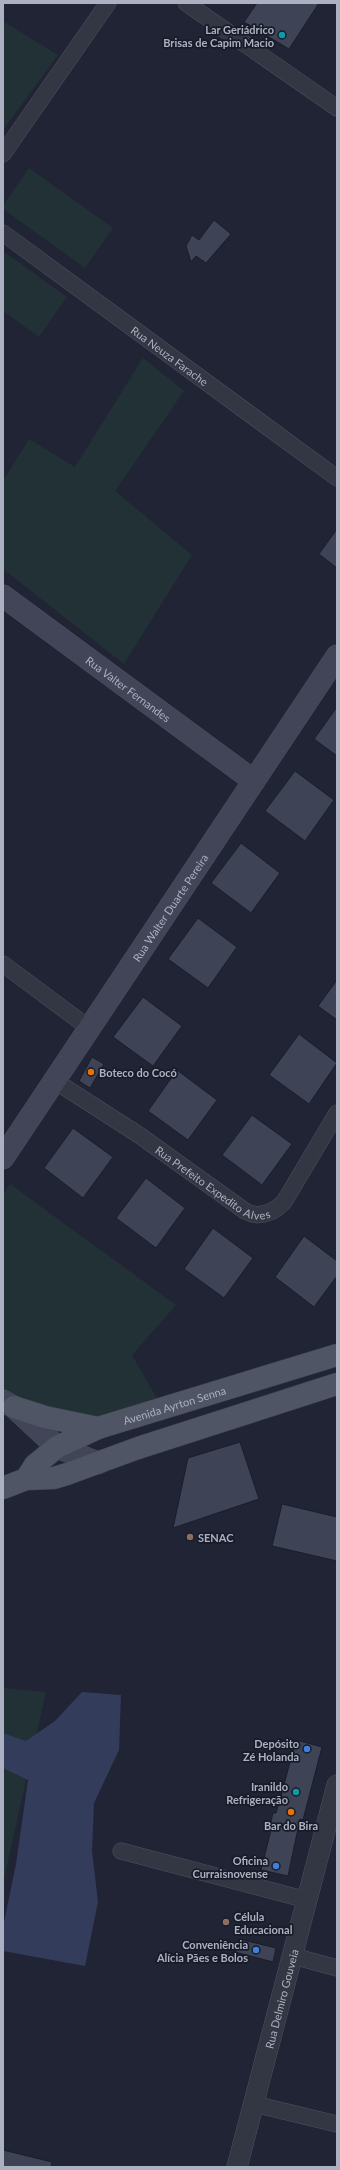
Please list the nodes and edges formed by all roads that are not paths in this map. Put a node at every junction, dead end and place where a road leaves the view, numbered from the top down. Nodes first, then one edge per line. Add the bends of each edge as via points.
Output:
1 (108, 3) edge
2 (186, 3) edge
3 (337, 108) edge
4 (3, 154) edge
5 (3, 233) edge
6 (337, 478) edge
7 (3, 596) edge
8 (337, 656) edge
9 (254, 781) junction
10 (3, 964) edge
11 (89, 1028) junction
12 (55, 1081) junction
13 (337, 1114) edge
14 (3, 1158) edge
15 (337, 1355) edge
16 (337, 1384) edge
17 (8, 1404) edge
18 (98, 1428) junction
19 (57, 1447) junction
20 (98, 1463) junction
21 (33, 1479) junction
22 (3, 1488) edge
23 (337, 1784) edge
24 (334, 1811) edge
25 (121, 1851) dead end
26 (307, 1900) junction
27 (293, 1956) junction
28 (337, 1968) edge
29 (254, 2104) junction
30 (337, 2124) edge
31 (237, 2167) edge

1 - 4 street
2 - 3 street
5 - 6 street, Rua Neuza Farache
7 - 9 main road, Rua Valter Fernandes
8 - 9 main road, Rua Walter Duarte Pereira
9 - 11 main road, Rua Walter Duarte Pereira
10 - 11 street
11 - 12 main road, Rua Walter Duarte Pereira
12 - 13 street, Rua Prefeito Expedito Alves via 139,1135 245,1211 259,1215 269,1213 284,1202
12 - 14 main road, Rua Walter Duarte Pereira
15 - 18 main road, Avenida Ayrton Senna
16 - 20 main road
17 - 18 main road via 45,1417
17 - 19 main road
18 - 19 main road, Avenida Ayrton Senna
19 - 20 main road
19 - 21 main road, Avenida Ayrton Senna via 35,1465
20 - 21 main road via 67,1474
21 - 22 main road
23 - 24 street, Rua Delmiro Gouveia
24 - 26 street, Rua Delmiro Gouveia
25 - 26 street
26 - 27 street, Rua Delmiro Gouveia
27 - 28 street
27 - 29 street, Rua Delmiro Gouveia
29 - 30 street
29 - 31 street, Rua Delmiro Gouveia

